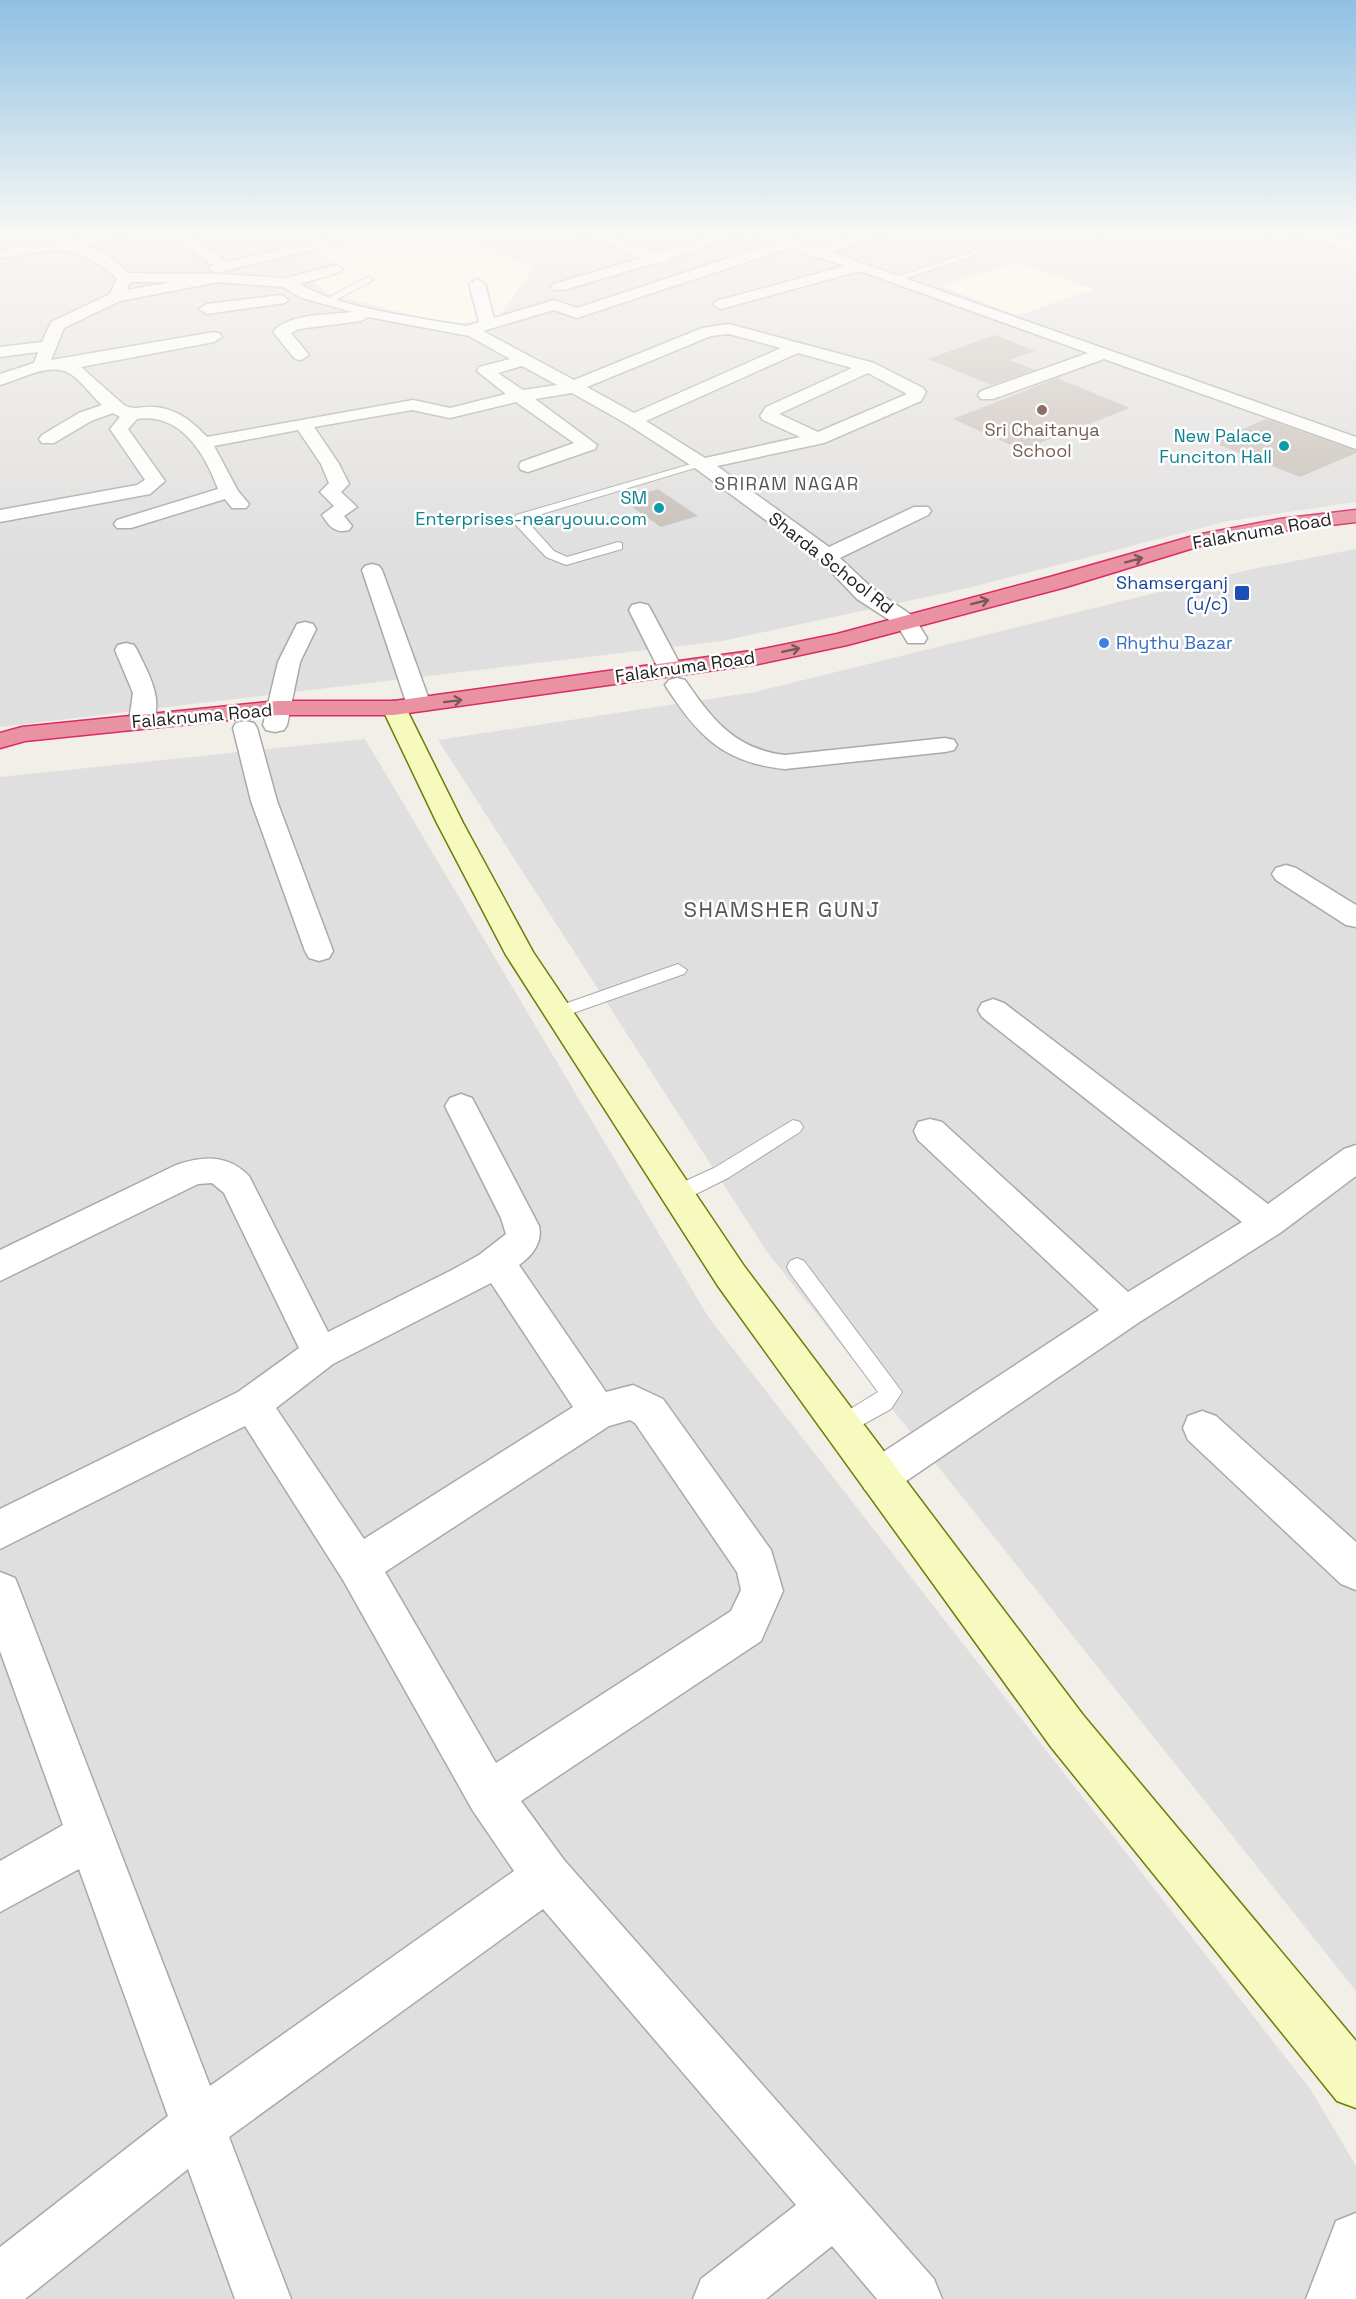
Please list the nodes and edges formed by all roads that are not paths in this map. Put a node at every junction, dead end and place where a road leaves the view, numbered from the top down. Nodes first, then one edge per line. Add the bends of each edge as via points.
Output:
1 (52, 341) edge
2 (166, 341) edge
3 (289, 341) edge
4 (488, 341) edge
5 (683, 341) edge
6 (776, 341) edge
7 (1071, 341) edge
8 (50, 346) junction
9 (500, 347) junction
10 (798, 347) junction
11 (0, 352) edge
12 (479, 352) dead end
13 (1104, 353) junction
14 (301, 355) dead end
15 (524, 360) junction
16 (49, 366) junction
17 (868, 368) junction
18 (0, 380) edge
19 (571, 388) junction
20 (987, 395) dead end
21 (519, 396) junction
22 (122, 412) junction
23 (633, 420) junction
24 (303, 424) junction
25 (48, 439) dead end
26 (818, 439) junction
27 (204, 443) junction
28 (1356, 443) edge
29 (702, 464) junction
30 (528, 466) dead end
31 (921, 511) dead end
32 (0, 516) edge
33 (1356, 516) edge
34 (124, 524) dead end
35 (342, 526) dead end
36 (1356, 533) edge
37 (618, 546) dead end
38 (1245, 552) dead end
39 (827, 556) junction
40 (372, 570) dead end
41 (1055, 604) dead end
42 (640, 610) dead end
43 (304, 629) dead end
44 (911, 630) junction
45 (126, 650) dead end
46 (674, 677) junction
47 (405, 712) junction
48 (276, 717) junction
49 (141, 721) junction
50 (245, 728) junction
51 (0, 742) edge
52 (945, 745) dead end
53 (1286, 874) dead end
54 (1356, 918) edge
55 (319, 951) dead end
56 (678, 970) dead end
57 (993, 1010) dead end
58 (559, 1012) junction
59 (461, 1106) dead end
60 (793, 1127) dead end
61 (930, 1131) dead end
62 (1356, 1158) edge
63 (677, 1194) junction
64 (1268, 1223) junction
65 (4, 1255) edge
66 (497, 1262) junction
67 (797, 1267) dead end
68 (1125, 1312) junction
69 (320, 1353) junction
70 (252, 1404) junction
71 (598, 1412) junction
72 (842, 1426) junction
73 (1202, 1428) dead end
74 (879, 1477) junction
75 (0, 1530) edge
76 (358, 1566) junction
77 (1356, 1570) edge
78 (0, 1593) edge
79 (489, 1795) junction
80 (90, 1836) junction
81 (546, 1877) junction
82 (0, 1888) edge
83 (1356, 2082) edge
84 (198, 2127) junction
85 (836, 2208) junction
86 (1356, 2241) edge
87 (0, 2283) edge
88 (263, 2299) edge
89 (721, 2299) edge
90 (914, 2299) edge
91 (1334, 2299) edge

1 - 8 street
2 - 16 street
3 - 14 street
4 - 9 street, Sharda School Rd
5 - 19 street
6 - 10 street
7 - 13 street
8 - 11 street
8 - 16 street
9 - 12 street
9 - 15 street, Sharda School Rd
10 - 17 street
10 - 23 street
13 - 20 street
13 - 28 street
15 - 19 street, Sharda School Rd
15 - 21 street via 485,371
16 - 18 street
16 - 22 street via 69,367
17 - 26 street via 772,411 769,416
17 - 26 street via 912,388 917,392 915,397
19 - 21 street
19 - 23 street, Sharda School Rd
21 - 24 street via 450,413 413,405
21 - 30 street via 595,450 548,457
22 - 25 street via 85,417
22 - 27 street via 165,414
22 - 32 street via 119,429 155,481 151,486
23 - 29 street, Sharda School Rd
24 - 27 street
24 - 35 street via 339,484 330,492 347,507 332,515
26 - 29 street
27 - 34 street via 234,498
29 - 37 lane via 520,517 519,522 550,554 566,561
29 - 39 street, Sharda School Rd
31 - 39 street
44 -> 33 highway, Falaknuma Road via 1197,541
36 - 38 highway, Falaknuma Road
39 - 44 street, Sharda School Rd via 865,594
40 - 47 street
41 - 44 highway, Falaknuma Road
42 - 46 street
43 - 48 street via 289,662
44 - 46 highway, Falaknuma Road via 801,666
45 - 49 street via 145,693
46 - 47 highway, Falaknuma Road
46 - 52 street via 704,724 727,741 773,761
47 - 48 highway, Falaknuma Road
47 - 58 main road via 450,822 520,955
48 - 49 highway, Falaknuma Road
48 - 50 highway, Falaknuma Road
49 - 51 highway, Falaknuma Road via 22,734
50 - 51 highway, Falaknuma Road via 27,748
50 - 55 street via 264,801
53 - 54 street
56 - 58 lane
57 - 64 street
58 - 63 main road
59 - 66 street via 524,1232 516,1249
60 - 63 lane via 721,1173
61 - 68 street
62 - 64 street
63 - 72 main road via 731,1276
64 - 68 street
65 - 69 street via 188,1174 217,1169 237,1185
66 - 69 street
66 - 71 street
67 - 72 lane via 891,1392 883,1402
68 - 74 street
69 - 70 street
70 - 75 street
70 - 76 street
71 - 76 street
71 - 79 street via 633,1402 649,1411 756,1564 762,1591 746,1626
72 - 74 main road
73 - 77 street
74 - 83 main road via 1068,1731
76 - 79 street
78 - 80 street
79 - 81 street
80 - 82 street
80 - 84 street
81 - 84 street
81 - 85 street
84 - 87 street
84 - 88 street
85 - 89 street
85 - 90 street
86 - 91 street

